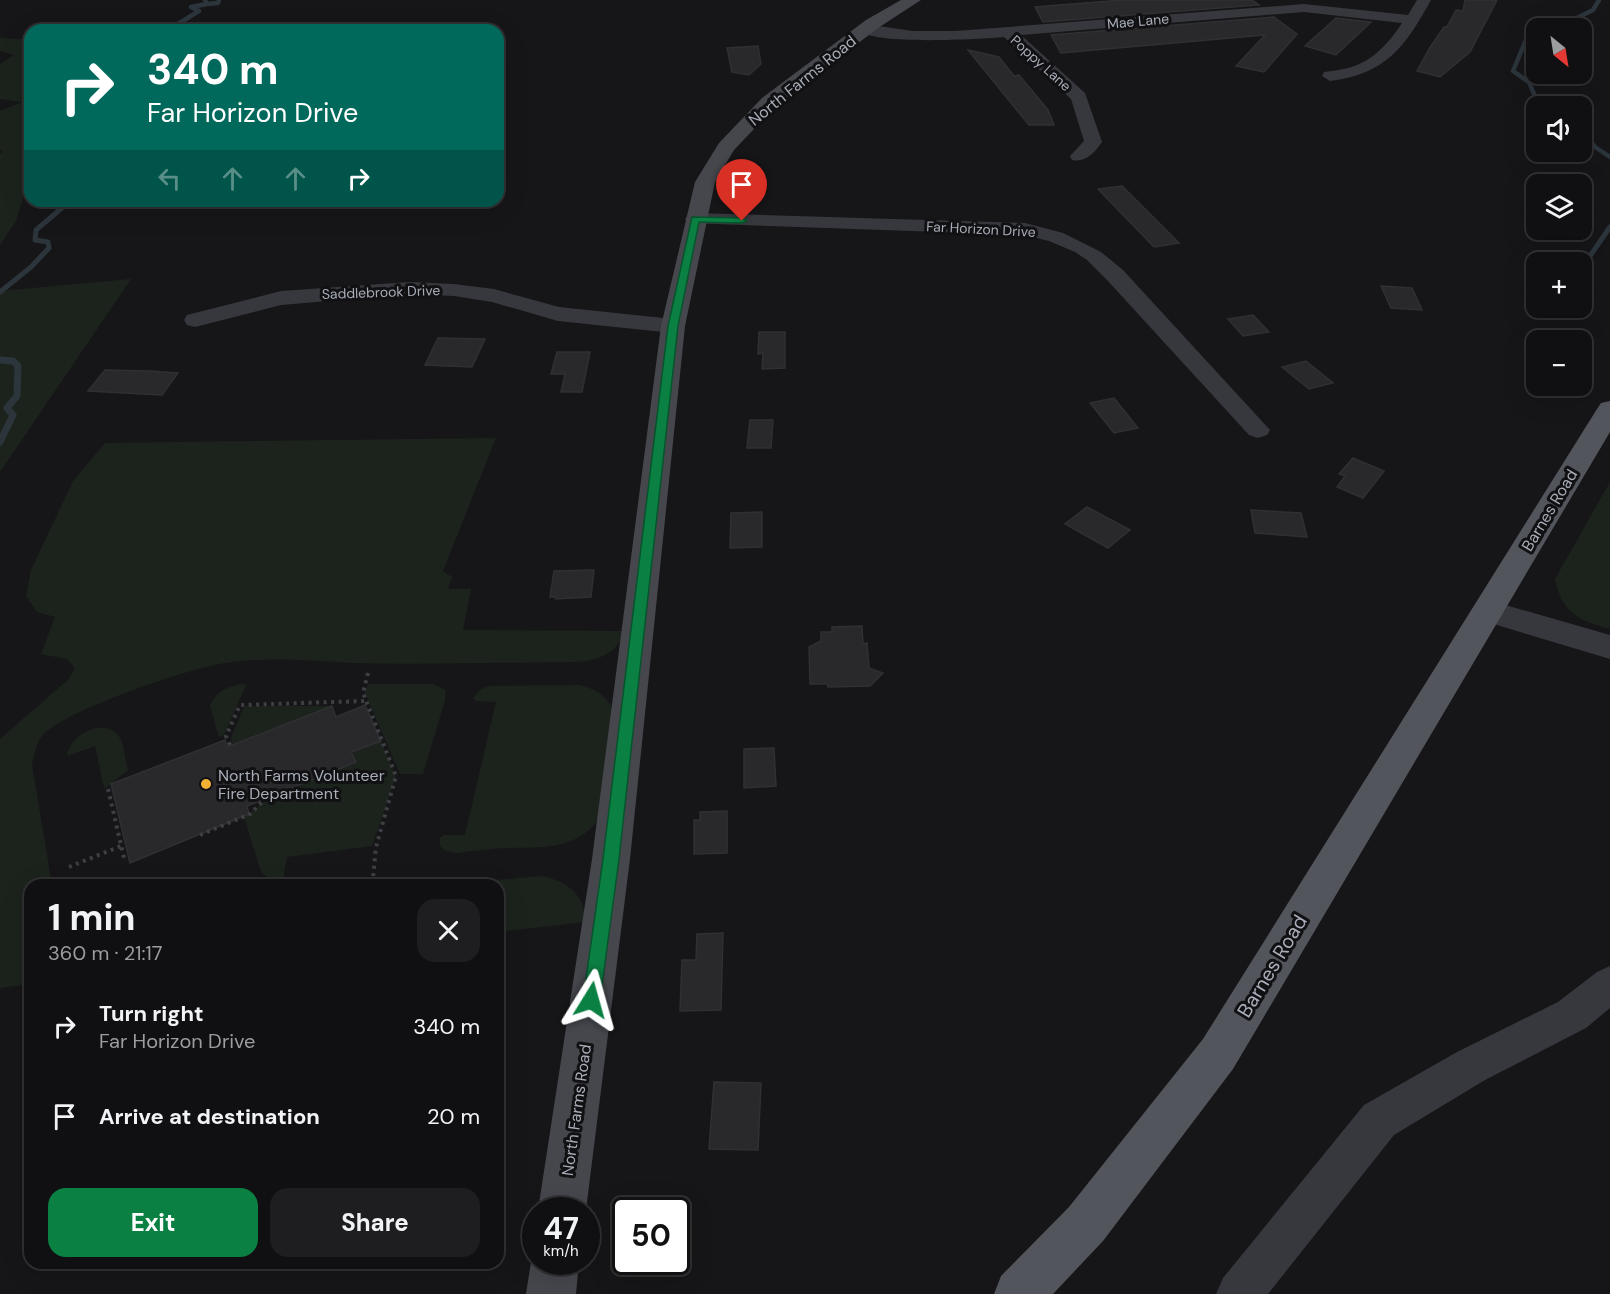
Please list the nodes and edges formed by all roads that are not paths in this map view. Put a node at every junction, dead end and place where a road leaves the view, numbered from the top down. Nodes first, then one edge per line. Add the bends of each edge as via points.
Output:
1 (913, 0) edge
2 (1425, 0) edge
3 (1412, 20) junction
4 (864, 29) junction
5 (1007, 32) junction
6 (1330, 76) dead end
7 (1079, 156) dead end
8 (695, 219) junction
9 (195, 320) dead end
10 (673, 326) junction
11 (1610, 409) edge
12 (1258, 430) dead end
13 (1488, 611) junction
14 (1610, 647) edge
15 (1610, 984) edge
16 (564, 1197) edge
17 (553, 1275) edge
18 (551, 1294) edge
19 (1019, 1294) edge
20 (1239, 1294) edge

1 - 4 main road, North Farms Road
2 - 3 street
3 - 5 street, Mae Lane via 1304,8
3 - 6 street via 1383,57 1355,72
4 - 5 street, Mae Lane via 913,36
4 - 8 main road, North Farms Road via 746,124 726,147 705,182
5 - 7 street, Poppy Lane via 1079,97 1093,142
8 - 10 main road, North Farms Road
8 - 12 street, Far Horizon Drive via 1025,229 1056,237 1082,248 1115,275
9 - 10 street, Saddlebrook Drive via 281,298 410,288 494,296 558,314
10 - 16 main road, North Farms Road via 611,859
11 - 13 main road, Barnes Road
13 - 14 street
13 - 19 main road, Barnes Road via 1218,1054 1086,1224
15 - 20 street via 1572,1015 1471,1066 1379,1120
17 - 18 main road

